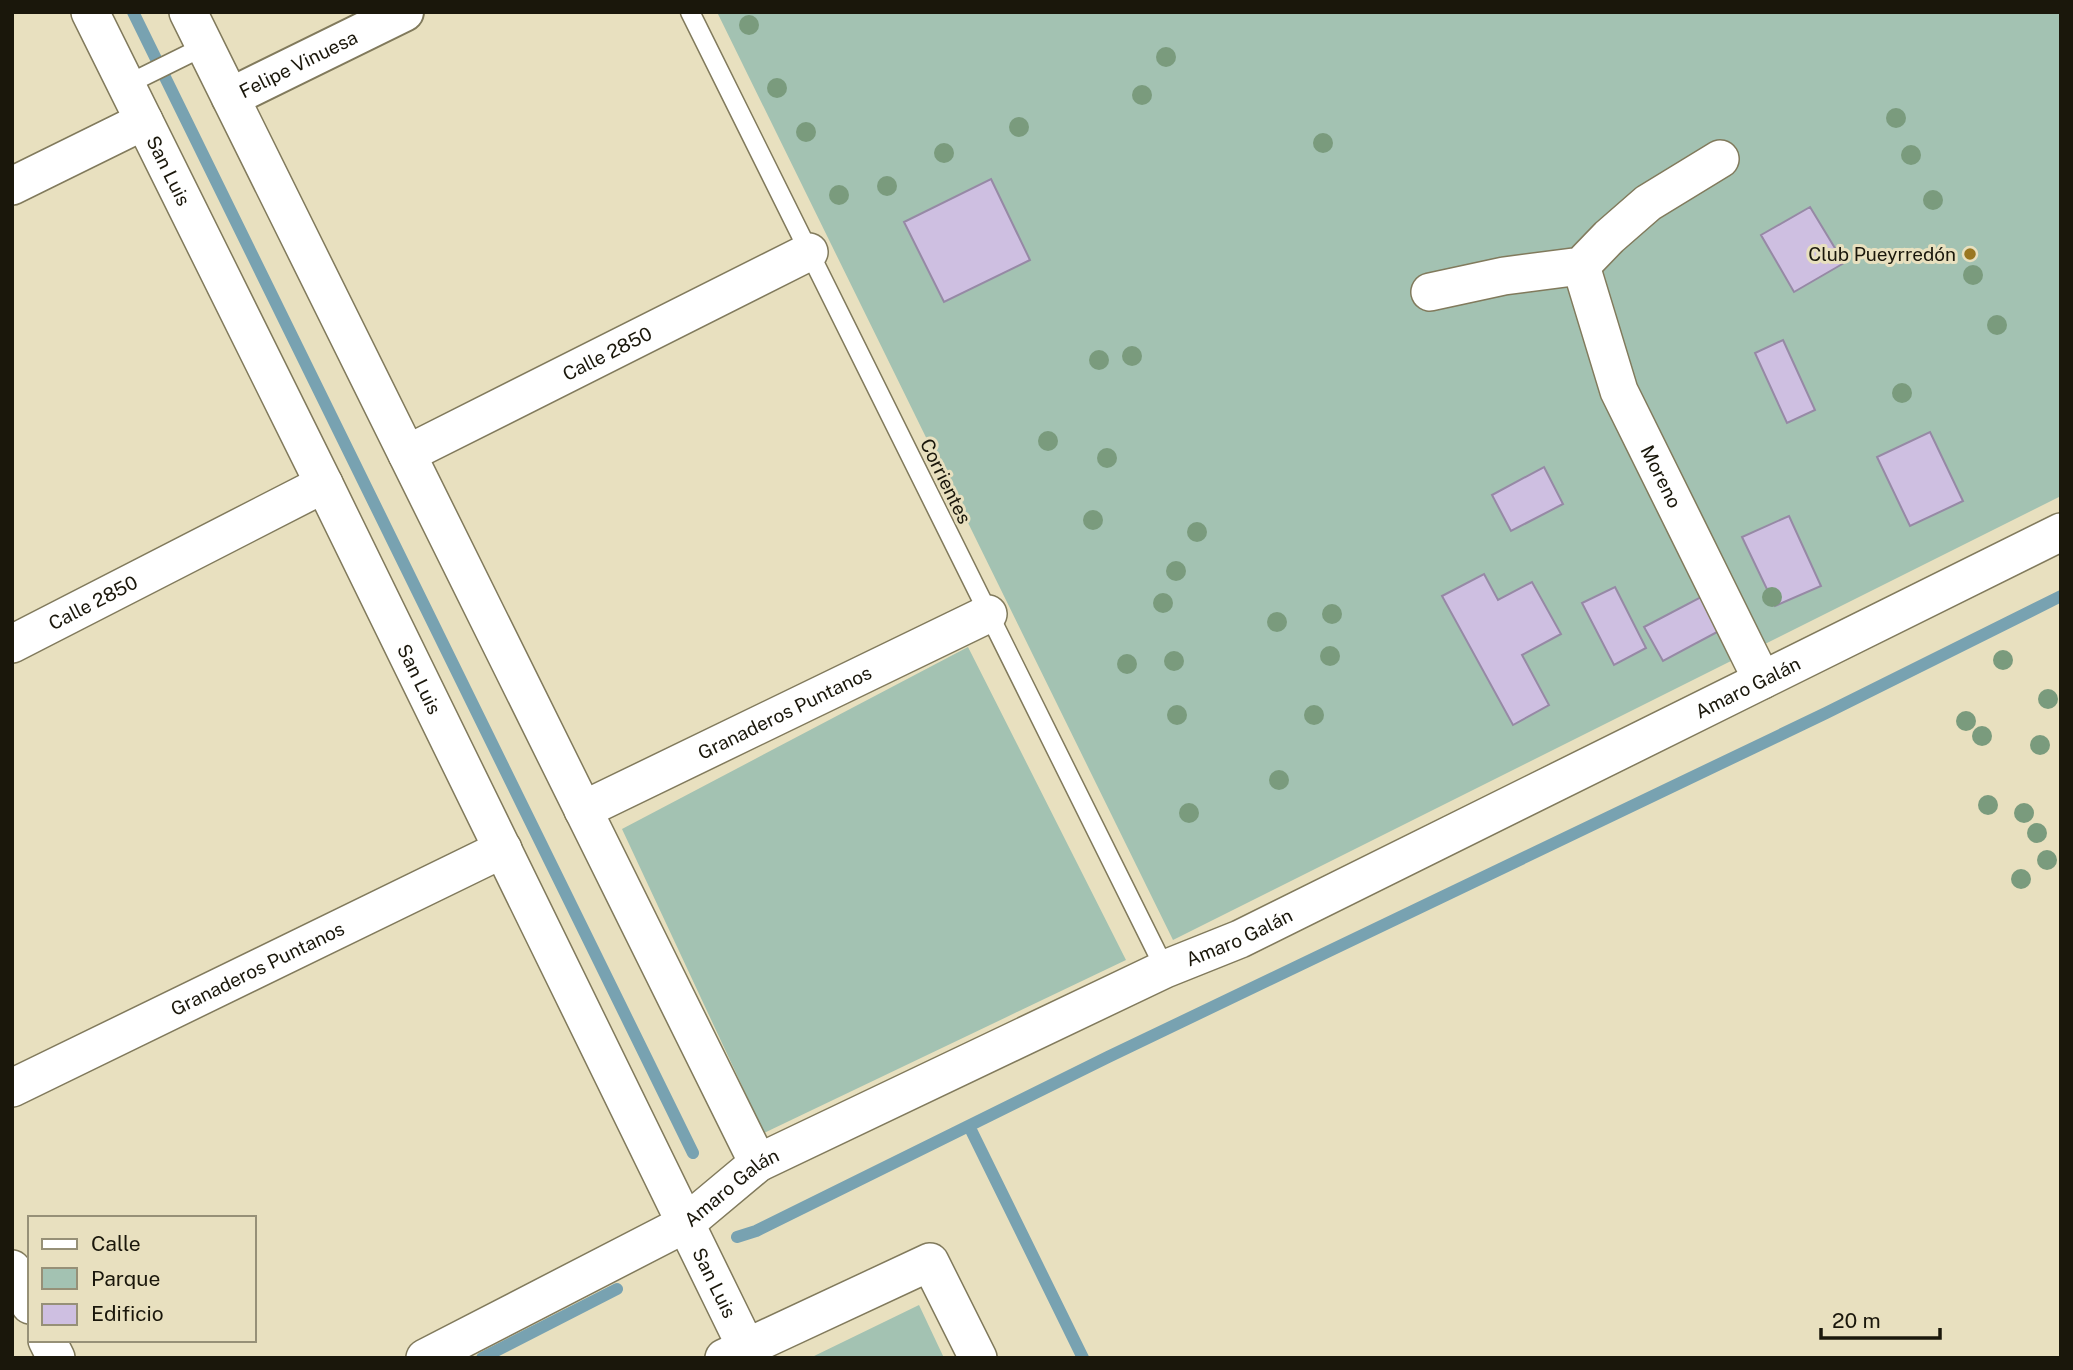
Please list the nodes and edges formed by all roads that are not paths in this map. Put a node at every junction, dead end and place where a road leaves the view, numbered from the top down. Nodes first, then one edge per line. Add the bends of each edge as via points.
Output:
1 (90, 12) edge
2 (188, 12) edge
3 (404, 12) edge
4 (690, 12) edge
5 (205, 46) junction
6 (126, 85) junction
7 (231, 97) junction
8 (144, 121) junction
9 (1720, 159) dead end
10 (12, 186) edge
11 (809, 253) junction
12 (1581, 266) junction
13 (1430, 292) dead end
14 (407, 454) junction
15 (324, 484) junction
16 (2061, 532) edge
17 (988, 614) junction
18 (12, 644) edge
19 (1762, 680) junction
20 (583, 810) junction
21 (503, 849) junction
22 (1165, 969) junction
23 (12, 1088) edge
24 (758, 1163) junction
25 (685, 1224) junction
26 (12, 1269) edge
27 (28, 1301) edge
28 (48, 1342) edge
29 (735, 1352) edge
30 (56, 1358) edge
31 (425, 1358) edge
32 (978, 1358) edge

1 - 6 street, San Luis
2 - 5 street
3 - 7 street, Felipe Vinuesa
4 - 11 lane, Corrientes
5 - 6 lane
5 - 7 street
6 - 8 street, San Luis
7 - 14 street
8 - 10 street
8 - 15 street, San Luis
9 - 12 street via 1648,202
11 - 14 street, Calle 2850
11 - 17 lane, Corrientes
12 - 13 street
12 - 19 street, Moreno via 1619,391
14 - 20 street
15 - 18 street, Calle 2850
15 - 21 street, San Luis
16 - 19 street, Amaro Galán
17 - 20 street, Granaderos Puntanos
17 - 22 lane, Corrientes
19 - 22 street, Amaro Galán via 1240,939
20 - 24 street
21 - 23 street, Granaderos Puntanos
21 - 25 street, San Luis
22 - 24 street, Amaro Galán
24 - 25 street, Amaro Galán
25 - 29 street, San Luis
25 - 31 street, Amaro Galán
26 - 27 street
28 - 30 street
29 - 32 street via 930,1262

